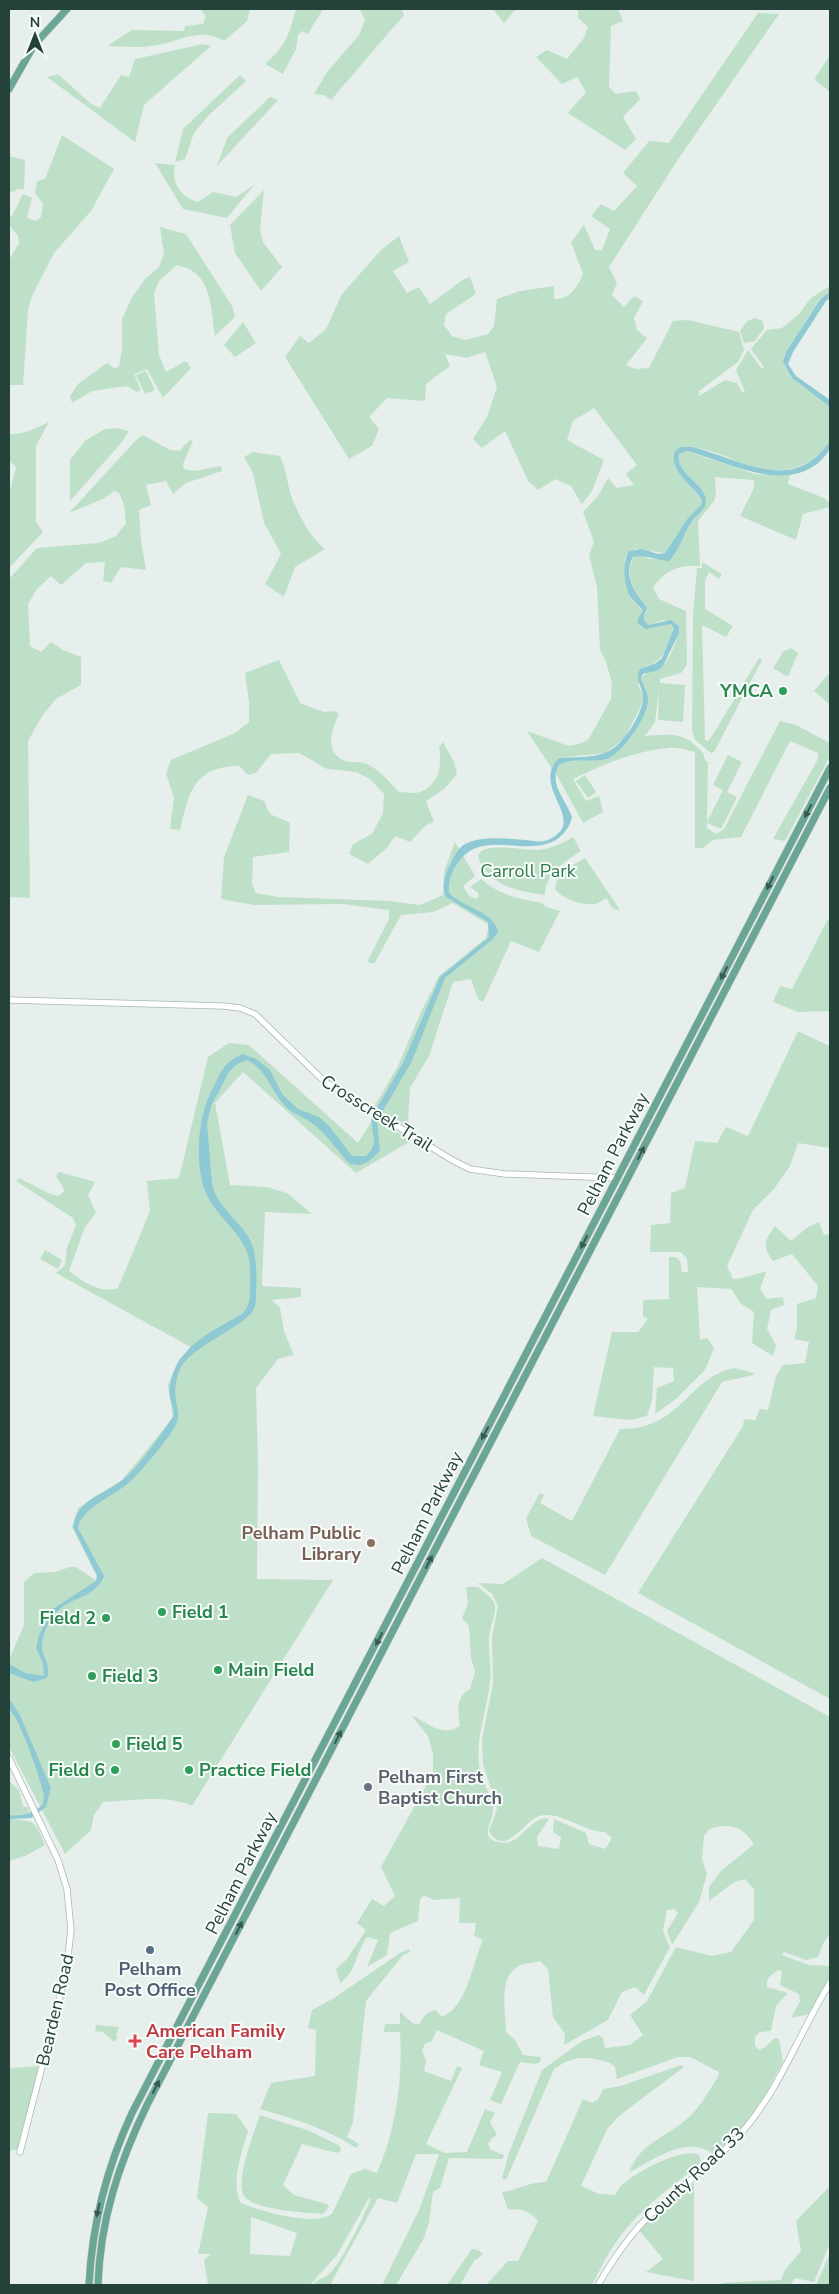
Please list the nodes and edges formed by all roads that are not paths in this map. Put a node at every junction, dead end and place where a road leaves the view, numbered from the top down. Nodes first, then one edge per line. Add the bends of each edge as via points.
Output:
1 (67, 9) edge
2 (9, 89) edge
3 (830, 768) edge
4 (830, 788) edge
5 (788, 850) junction
6 (796, 854) junction
7 (762, 899) junction
8 (770, 903) junction
9 (739, 944) junction
10 (747, 948) junction
11 (9, 1000) edge
12 (695, 1028) junction
13 (704, 1032) junction
14 (685, 1049) junction
15 (693, 1053) junction
16 (641, 1133) junction
17 (649, 1138) junction
18 (618, 1178) junction
19 (627, 1181) junction
20 (560, 1289) junction
21 (568, 1293) junction
22 (538, 1332) junction
23 (546, 1336) junction
24 (516, 1374) junction
25 (524, 1378) junction
26 (510, 1405) junction
27 (498, 1409) junction
28 (464, 1473) junction
29 (474, 1476) junction
30 (410, 1578) junction
31 (420, 1580) junction
32 (392, 1614) junction
33 (398, 1621) junction
34 (357, 1681) junction
35 (365, 1685) junction
36 (320, 1752) junction
37 (328, 1756) junction
38 (9, 1758) edge
39 (296, 1798) junction
40 (306, 1800) junction
41 (273, 1843) junction
42 (281, 1847) junction
43 (222, 1940) junction
44 (231, 1944) junction
45 (830, 1983) edge
46 (196, 1990) junction
47 (204, 1994) junction
48 (181, 2020) junction
49 (189, 2024) junction
50 (138, 2102) junction
51 (147, 2105) junction
52 (20, 2152) dead end
53 (111, 2163) junction
54 (121, 2164) junction
55 (89, 2271) junction
56 (99, 2272) junction
57 (88, 2285) edge
58 (98, 2285) edge
59 (598, 2285) edge

1 - 2 main road via 34,45
3 -> 5 main road, Pelham Parkway
4 - 6 main road, Pelham Parkway
5 - 6 main road
5 -> 7 main road, Pelham Parkway
6 - 8 main road, Pelham Parkway
7 - 8 main road
7 - 9 main road, Pelham Parkway
8 - 10 main road, Pelham Parkway
9 - 10 main road
9 -> 12 main road, Pelham Parkway
10 - 13 main road, Pelham Parkway
11 - 18 street, Crosscreek Trail via 223,1006 245,1010 265,1021 318,1076 458,1164 480,1172
12 - 13 main road
12 - 14 main road, Pelham Parkway
13 - 15 main road, Pelham Parkway
14 - 15 main road
14 - 16 main road, Pelham Parkway
15 - 17 main road, Pelham Parkway
16 - 17 main road
16 - 18 main road, Pelham Parkway
19 -> 17 main road, Pelham Parkway
18 - 19 main road
18 -> 20 main road, Pelham Parkway
19 - 21 main road, Pelham Parkway
20 - 21 main road
20 - 22 main road, Pelham Parkway
21 - 23 main road, Pelham Parkway
22 - 23 main road
22 - 24 main road, Pelham Parkway
23 - 25 main road, Pelham Parkway
24 - 25 main road
24 - 27 main road, Pelham Parkway
25 - 26 main road, Pelham Parkway
26 - 27 main road
26 - 29 main road, Pelham Parkway
27 -> 28 main road, Pelham Parkway
28 - 29 main road
28 - 30 main road, Pelham Parkway
31 -> 29 main road, Pelham Parkway
30 - 31 main road
30 - 32 main road, Pelham Parkway
31 - 33 main road, Pelham Parkway
32 - 33 main road
32 -> 34 main road, Pelham Parkway
33 - 35 main road, Pelham Parkway
34 - 35 main road
34 - 36 main road, Pelham Parkway
37 -> 35 main road, Pelham Parkway
36 - 37 main road
36 - 39 main road, Pelham Parkway
37 - 40 main road, Pelham Parkway
38 - 52 street, Bearden Road via 63,1874 71,1938 66,1973
39 - 40 main road
39 - 41 main road, Pelham Parkway
40 - 42 main road, Pelham Parkway
41 - 42 main road
41 - 43 main road, Pelham Parkway
44 -> 42 main road, Pelham Parkway
43 - 44 main road
43 - 46 main road, Pelham Parkway
44 - 47 main road, Pelham Parkway
45 - 59 street, County Road 33 via 772,2089 745,2129 642,2223
46 - 47 main road
46 - 48 main road, Pelham Parkway
47 - 49 main road, Pelham Parkway
48 - 49 main road
48 - 50 main road, Pelham Parkway
51 -> 49 main road, Pelham Parkway
50 - 51 main road
50 - 53 main road, Pelham Parkway
51 - 54 main road, Pelham Parkway
53 - 54 main road
53 -> 55 main road, Pelham Parkway via 95,2220
54 - 56 main road, Pelham Parkway via 105,2218
55 - 56 main road
55 - 57 main road, Pelham Parkway
56 - 58 main road, Pelham Parkway

